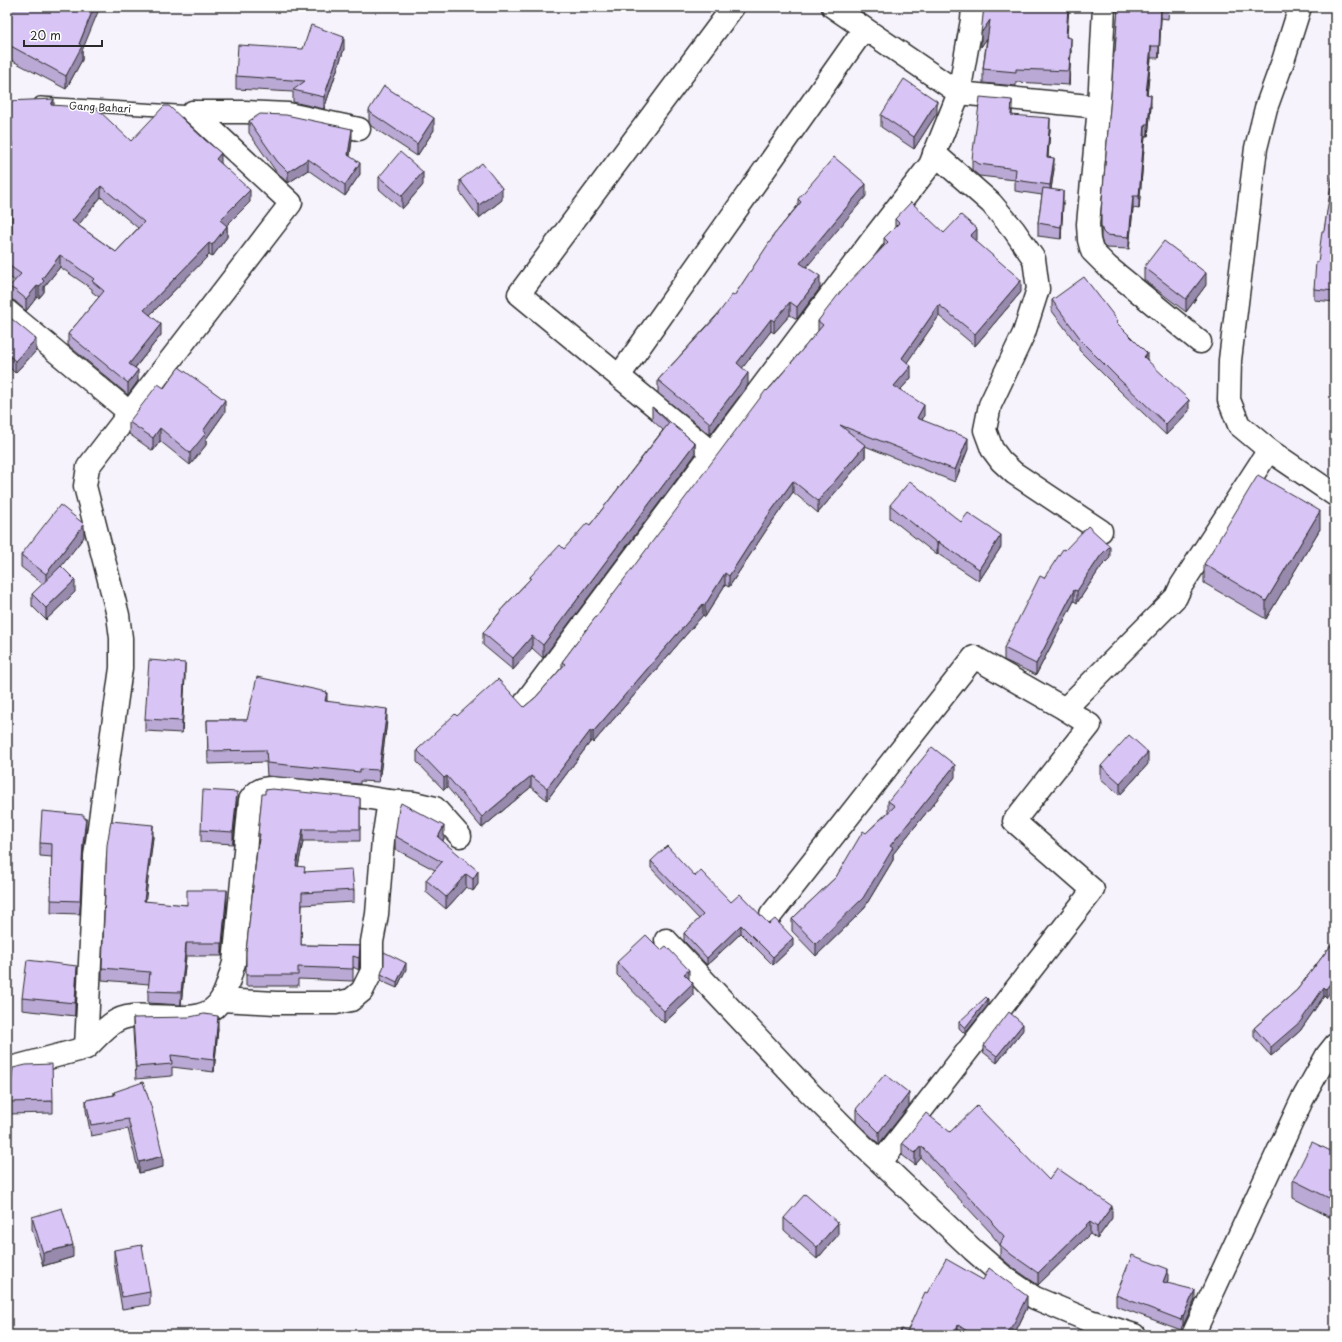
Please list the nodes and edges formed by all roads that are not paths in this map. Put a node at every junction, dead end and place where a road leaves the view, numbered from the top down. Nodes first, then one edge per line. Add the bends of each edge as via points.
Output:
1 (732, 7) edge
2 (833, 7) edge
3 (972, 7) edge
4 (1104, 7) edge
5 (1300, 7) edge
6 (864, 29) junction
7 (959, 94) junction
8 (30, 103) edge
9 (1099, 107) junction
10 (193, 112) junction
11 (358, 129) dead end
12 (934, 153) junction
13 (7, 311) edge
14 (1200, 342) dead end
15 (619, 376) junction
16 (130, 413) junction
17 (1269, 450) junction
18 (712, 453) junction
19 (1335, 495) edge
20 (1101, 531) dead end
21 (526, 701) dead end
22 (1065, 709) junction
23 (389, 801) junction
24 (460, 836) dead end
25 (771, 915) dead end
26 (666, 940) dead end
27 (221, 1000) junction
28 (86, 1048) junction
29 (1332, 1053) edge
30 (7, 1069) edge
31 (881, 1162) junction
32 (1134, 1335) edge
33 (1194, 1335) edge

1 - 15 street via 519,294
2 - 6 street
3 - 7 street
4 - 9 street
5 - 17 street via 1266,108 1256,148 1230,360 1228,400 1239,425
6 - 7 street
6 - 15 street
7 - 9 street
7 - 12 street
8 - 10 lane, Gang Bahari
9 - 14 street via 1088,224 1092,251
10 - 11 street via 288,114
10 - 16 street via 292,204
12 - 18 street via 930,165
12 - 20 street via 991,204 1014,230 1034,259 1038,289 1024,333 990,405 985,430 992,449 1014,473
13 - 16 street
15 - 18 street
16 - 28 street via 88,467 85,486 122,638 121,668 95,856
17 - 19 street
17 - 22 street via 1176,597
18 - 21 street
22 - 25 street via 974,656
22 - 31 street via 1090,725 1014,821 1093,890
23 - 24 street via 435,808
23 - 27 street via 372,942 372,971 362,991 351,1000 336,1003
23 - 27 street via 272,788 256,792 250,800 234,963
26 - 31 street via 805,1088
27 - 28 street via 212,1011 202,1015 137,1016 116,1021
28 - 30 street
29 - 33 street via 1302,1100
31 - 32 street via 973,1250 1010,1281 1035,1298 1090,1321

